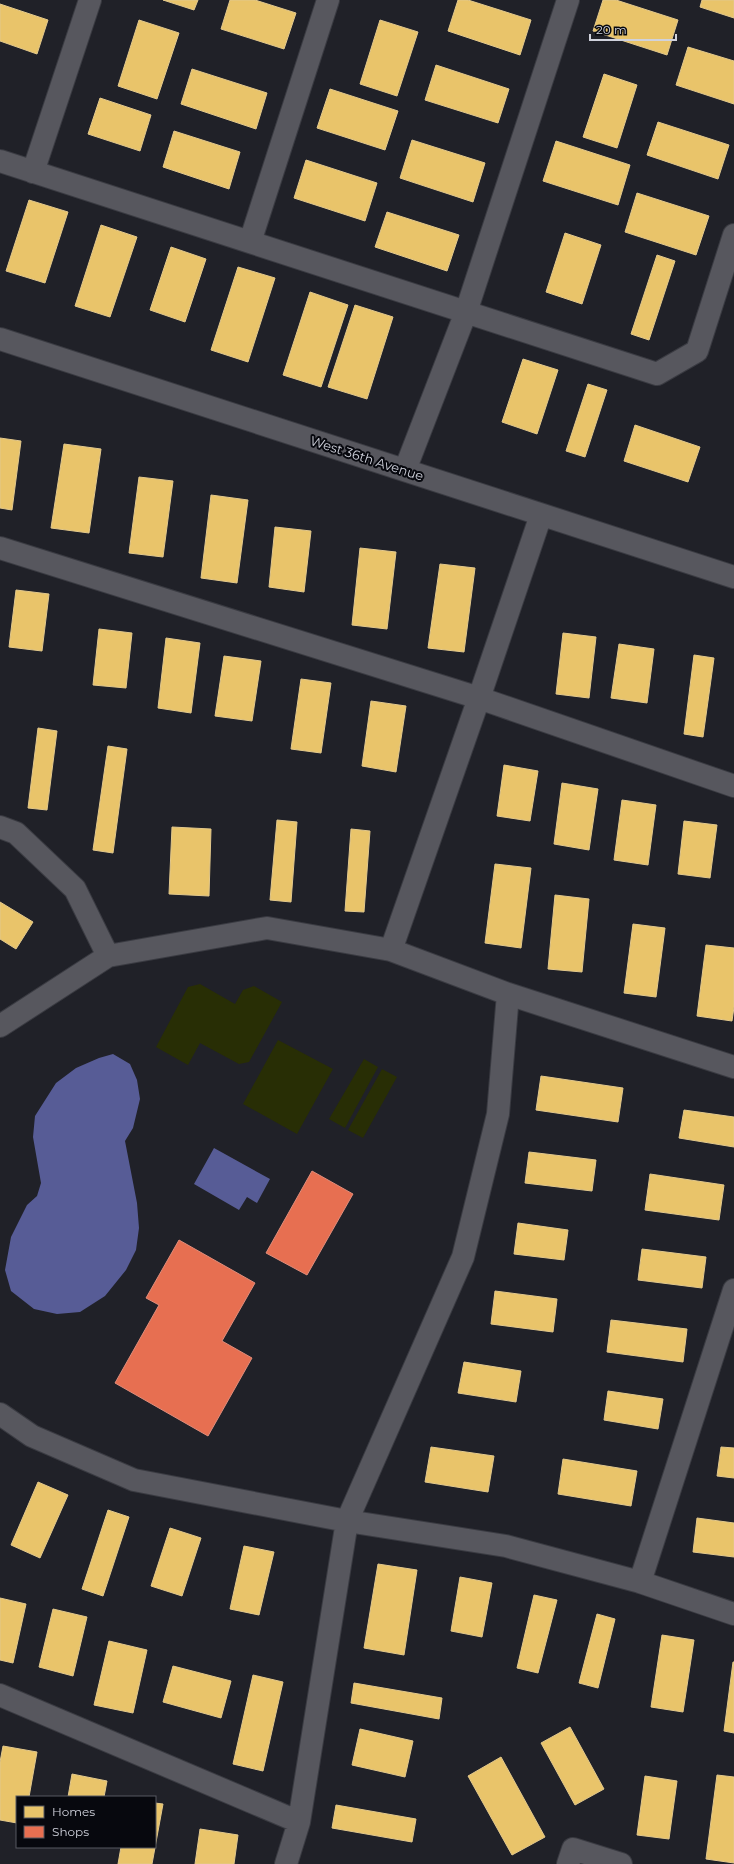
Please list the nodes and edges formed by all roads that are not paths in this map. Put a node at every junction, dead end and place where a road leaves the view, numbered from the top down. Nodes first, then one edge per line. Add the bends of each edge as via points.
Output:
1 (90, 0) edge
2 (328, 0) edge
3 (568, 0) edge
4 (0, 161) edge
5 (33, 172) junction
6 (734, 235) edge
7 (250, 242) junction
8 (466, 312) junction
9 (0, 339) edge
10 (405, 470) junction
11 (541, 515) junction
12 (0, 548) edge
13 (734, 577) edge
14 (479, 698) junction
15 (734, 786) edge
16 (0, 827) edge
17 (391, 950) junction
18 (108, 956) junction
19 (508, 994) junction
20 (0, 1026) edge
21 (734, 1067) edge
22 (734, 1290) edge
23 (0, 1414) edge
24 (347, 1520) junction
25 (640, 1582) junction
26 (734, 1614) edge
27 (0, 1695) edge
28 (299, 1822) junction
29 (286, 1864) edge
30 (568, 1864) edge
31 (621, 1864) edge

1 - 5 street
2 - 7 street
3 - 8 street
4 - 5 street
5 - 7 street
6 - 8 street via 696,351 657,374
7 - 8 street
8 - 10 street
9 - 10 street, West 36th Avenue
10 - 11 street, West 36th Avenue
11 - 13 street, West 36th Avenue
11 - 14 street
12 - 14 street
14 - 15 street
14 - 17 street
16 - 18 street via 16,832 75,889
17 - 18 street via 267,928
17 - 19 street
18 - 20 street
19 - 21 street
19 - 24 street via 498,1114 463,1257
22 - 25 street
23 - 24 street via 32,1436 134,1480
24 - 25 street via 506,1546
24 - 28 street
25 - 26 street
27 - 28 street
28 - 29 street
30 - 31 street via 573,1849

